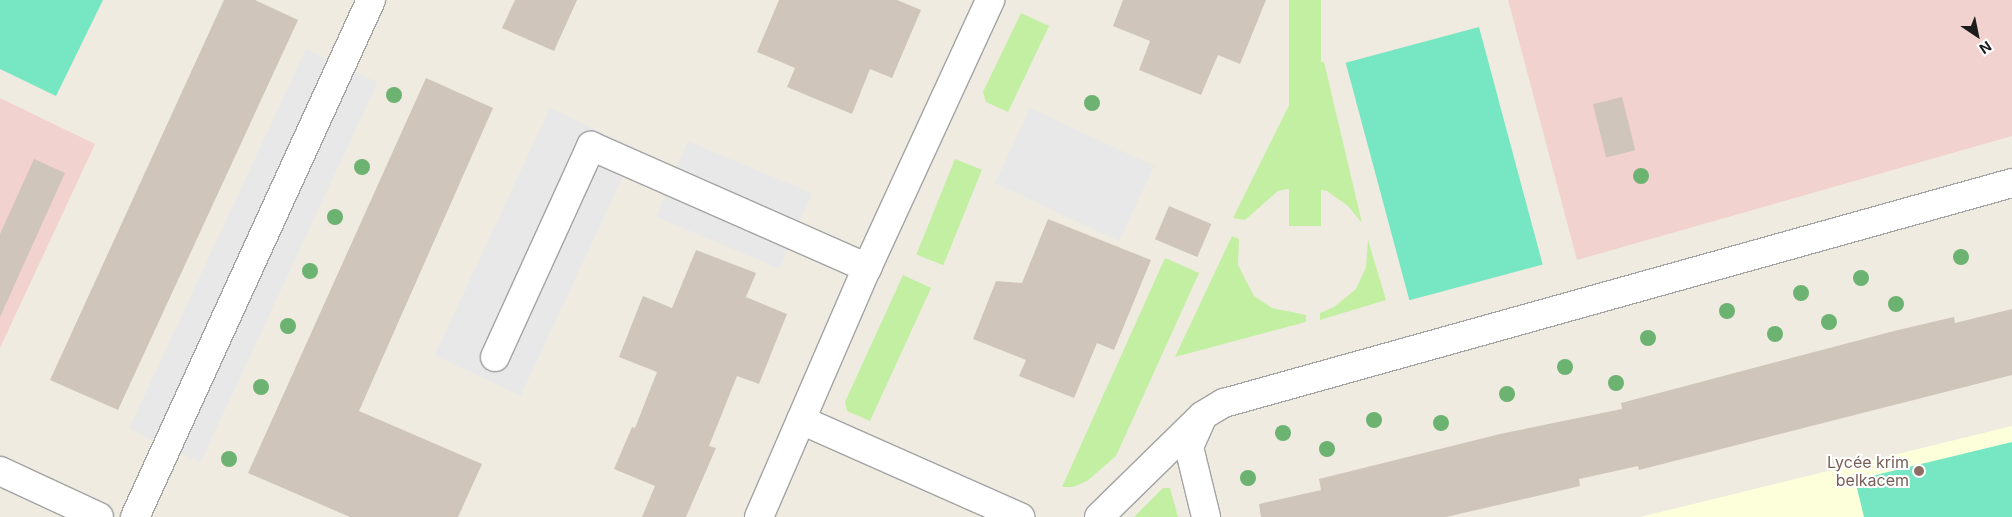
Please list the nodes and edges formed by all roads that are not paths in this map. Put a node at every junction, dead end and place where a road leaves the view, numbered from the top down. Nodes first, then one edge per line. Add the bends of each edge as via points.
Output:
1 (372, 0) edge
2 (990, 0) edge
3 (2012, 183) edge
4 (867, 268) junction
5 (495, 356) dead end
6 (1202, 416) junction
7 (801, 420) junction
8 (0, 471) edge
9 (100, 517) edge
10 (135, 517) edge
11 (759, 517) edge
12 (1020, 517) edge
13 (1098, 517) edge
14 (1206, 517) edge

1 - 10 street
2 - 4 street
3 - 6 street via 1224,403
4 - 5 street via 591,146
4 - 7 street
6 - 13 street
6 - 14 street via 1189,447
7 - 11 street
7 - 12 street
8 - 9 street

